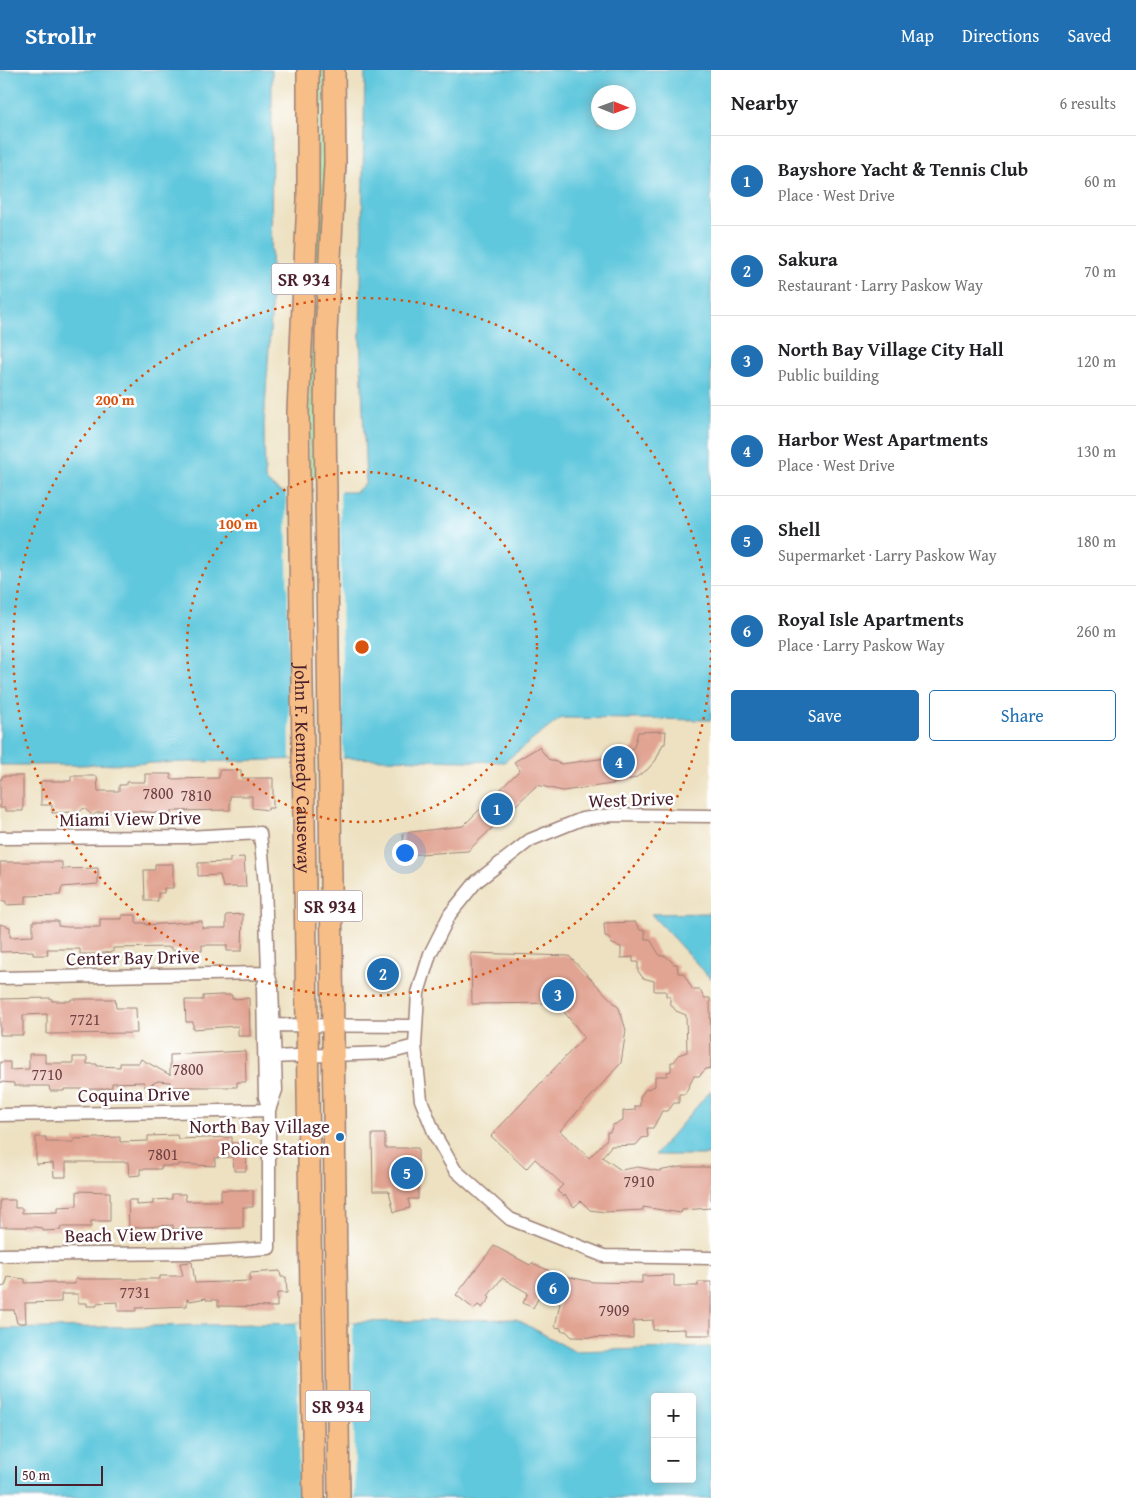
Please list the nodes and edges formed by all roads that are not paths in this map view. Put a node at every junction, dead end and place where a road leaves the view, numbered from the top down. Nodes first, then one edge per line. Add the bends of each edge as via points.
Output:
1 (308, 70) edge
2 (334, 70) edge
3 (711, 816) edge
4 (0, 838) edge
5 (268, 973) junction
6 (0, 978) edge
7 (332, 1024) junction
8 (269, 1025) junction
9 (307, 1025) junction
10 (416, 1026) junction
11 (415, 1046) junction
12 (332, 1054) junction
13 (308, 1055) junction
14 (270, 1057) junction
15 (269, 1110) junction
16 (0, 1115) edge
17 (0, 1255) edge
18 (711, 1258) edge
19 (314, 1498) edge
20 (339, 1498) edge

1 - 9 main road, John F. Kennedy Causeway / SR 934 via 308,191 299,369
2 - 7 main road, John F. Kennedy Causeway / SR 934 via 335,164 325,376
3 - 10 street, West Drive via 613,815 582,819 530,840 476,882 450,914 430,954 418,993
4 - 5 street, Miami View Drive via 188,837 260,833
5 - 6 street, Center Bay Drive
5 - 8 street via 263,987
7 - 9 street
7 - 10 street
7 - 12 main road, John F. Kennedy Causeway / SR 934
8 - 9 street
8 - 14 street
9 - 13 main road, John F. Kennedy Causeway / SR 934
10 - 11 street, West Drive
11 - 12 street via 388,1053
11 - 18 street, West Drive via 421,1100 436,1137 455,1170 510,1219 604,1256
12 - 13 street
12 - 20 main road, John F. Kennedy Causeway / SR 934
13 - 14 street
13 - 19 main road, John F. Kennedy Causeway / SR 934
14 - 15 street via 265,1098
15 - 16 street, Coquina Drive
15 - 17 street, Beach View Drive via 268,1248 191,1253

